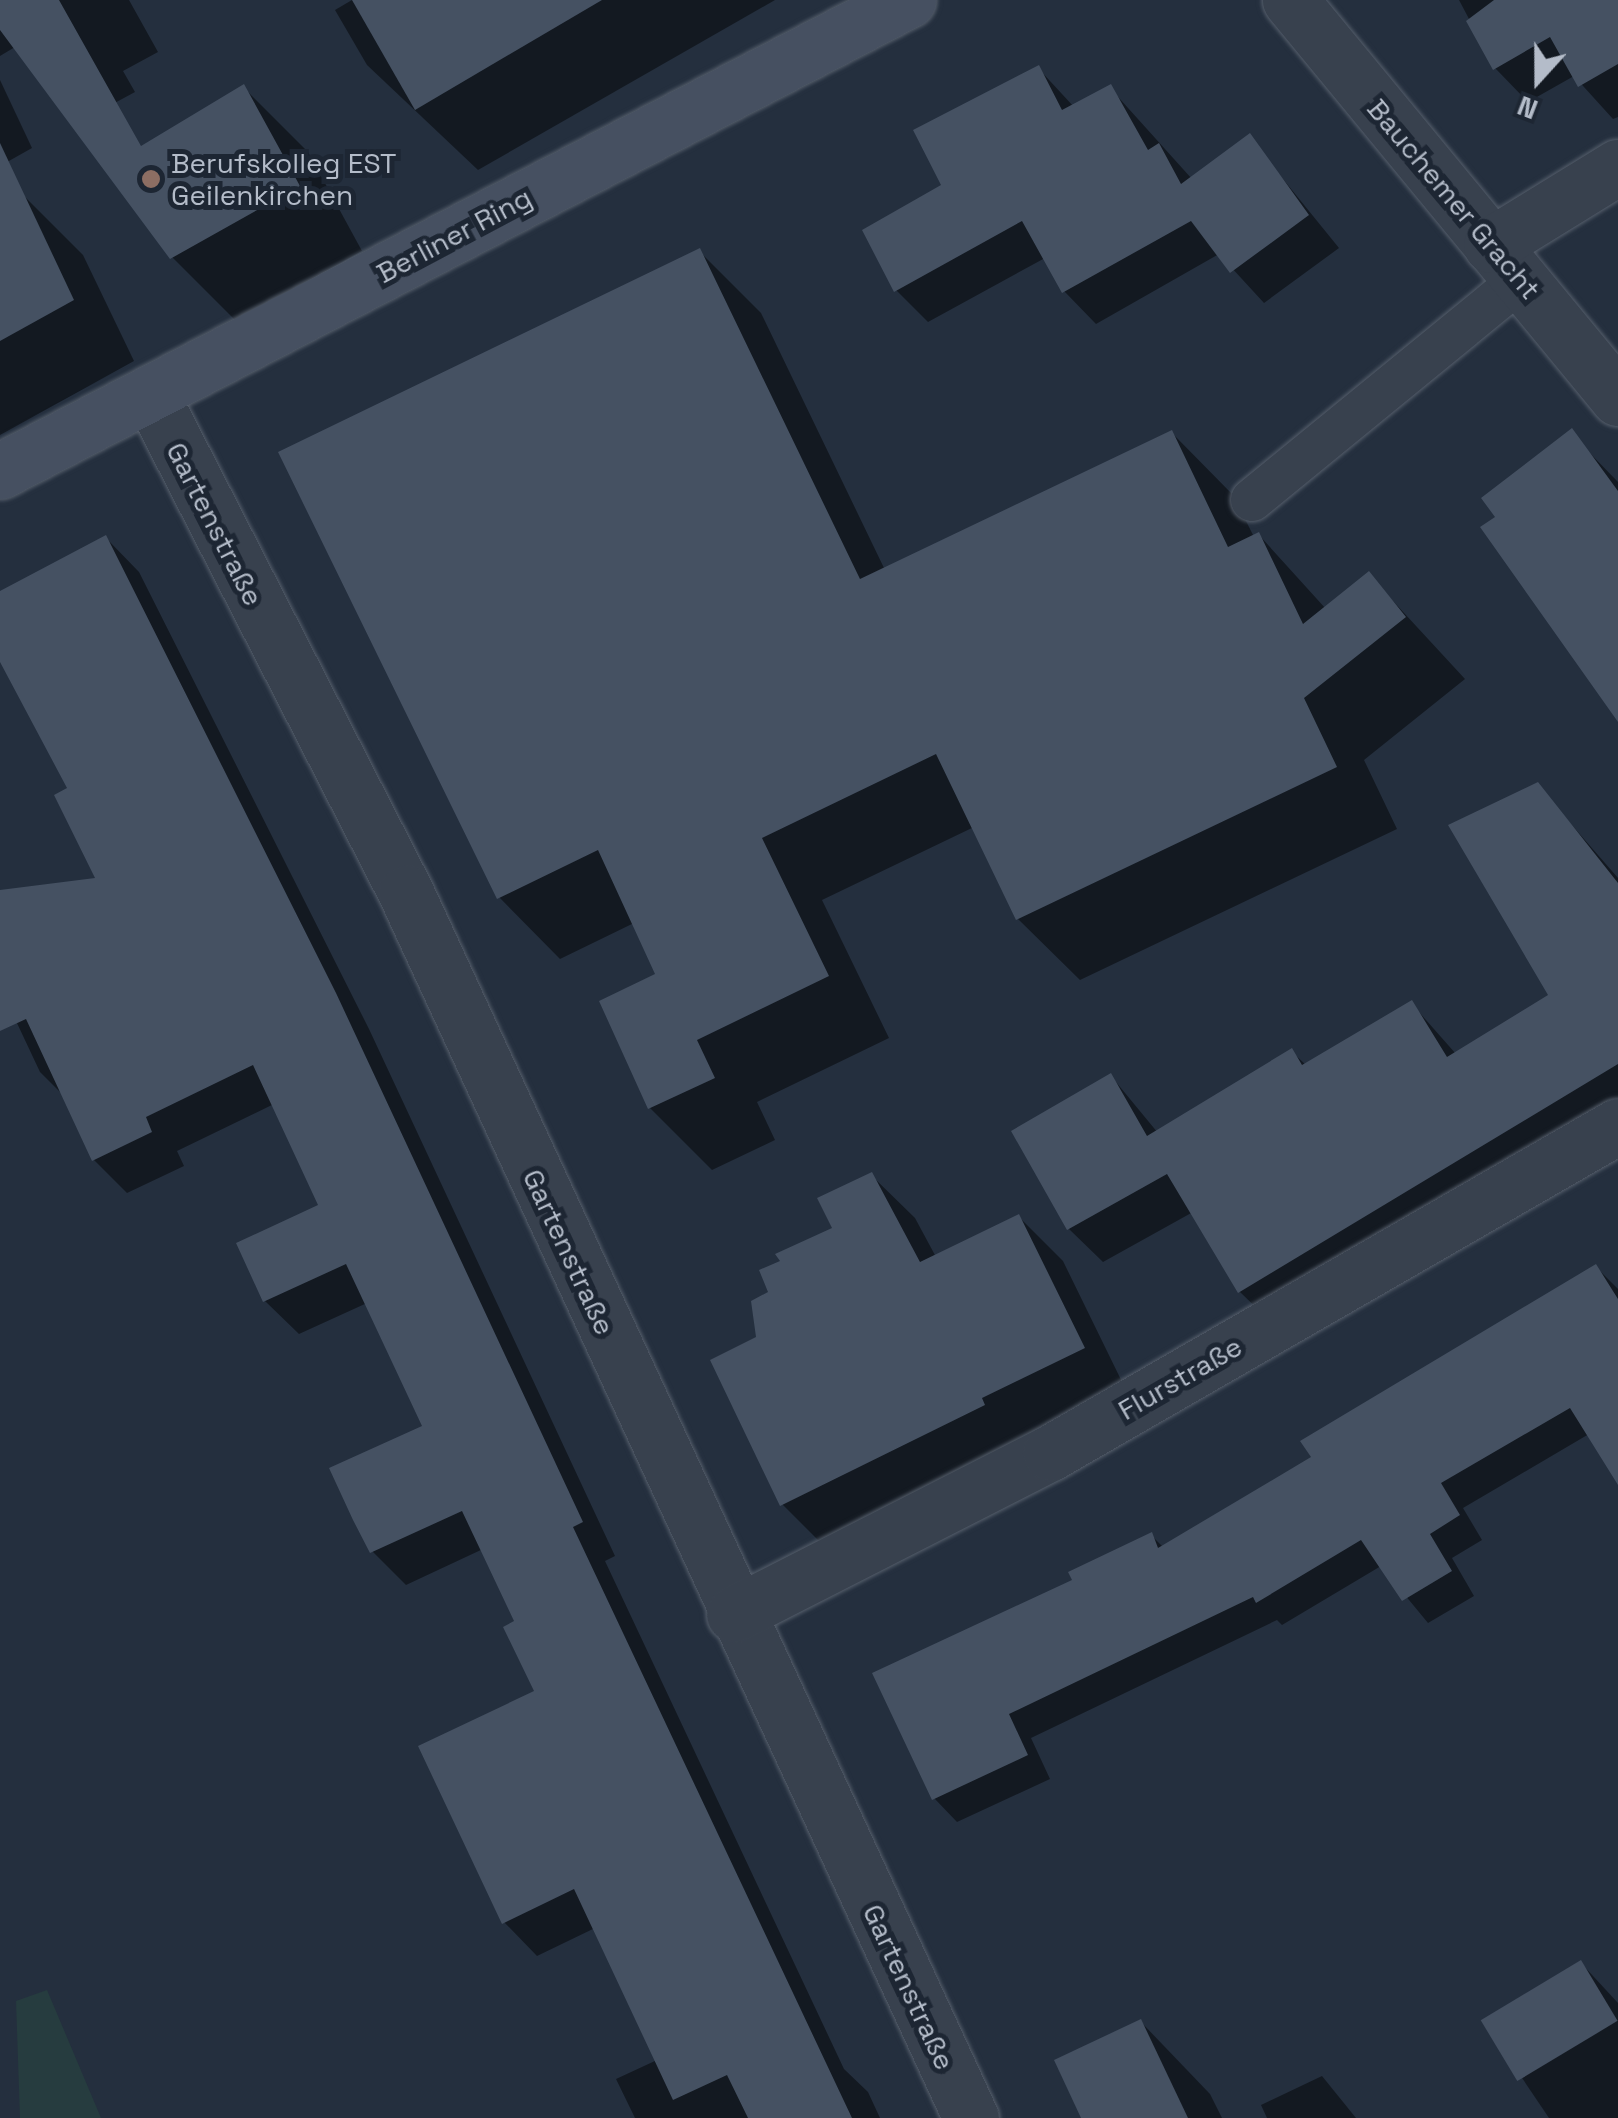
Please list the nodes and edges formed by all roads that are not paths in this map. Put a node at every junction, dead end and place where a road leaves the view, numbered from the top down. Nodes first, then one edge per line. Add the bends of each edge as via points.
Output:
1 (908, 0) edge
2 (1290, 0) edge
3 (1618, 168) edge
4 (1506, 263) junction
5 (150, 395) junction
6 (1618, 398) edge
7 (0, 471) edge
8 (1252, 500) dead end
9 (1618, 1126) edge
10 (734, 1614) junction
11 (971, 2118) edge

1 - 5 main road, Berliner Ring
2 - 4 street, Bauchemer Gracht
3 - 4 street
4 - 6 street, Bauchemer Gracht
4 - 8 lane
5 - 7 main road, Berliner Ring
5 - 10 street, Gartenstraße via 406,893
9 - 10 street, Flurstraße via 1050,1454
10 - 11 street, Gartenstraße

